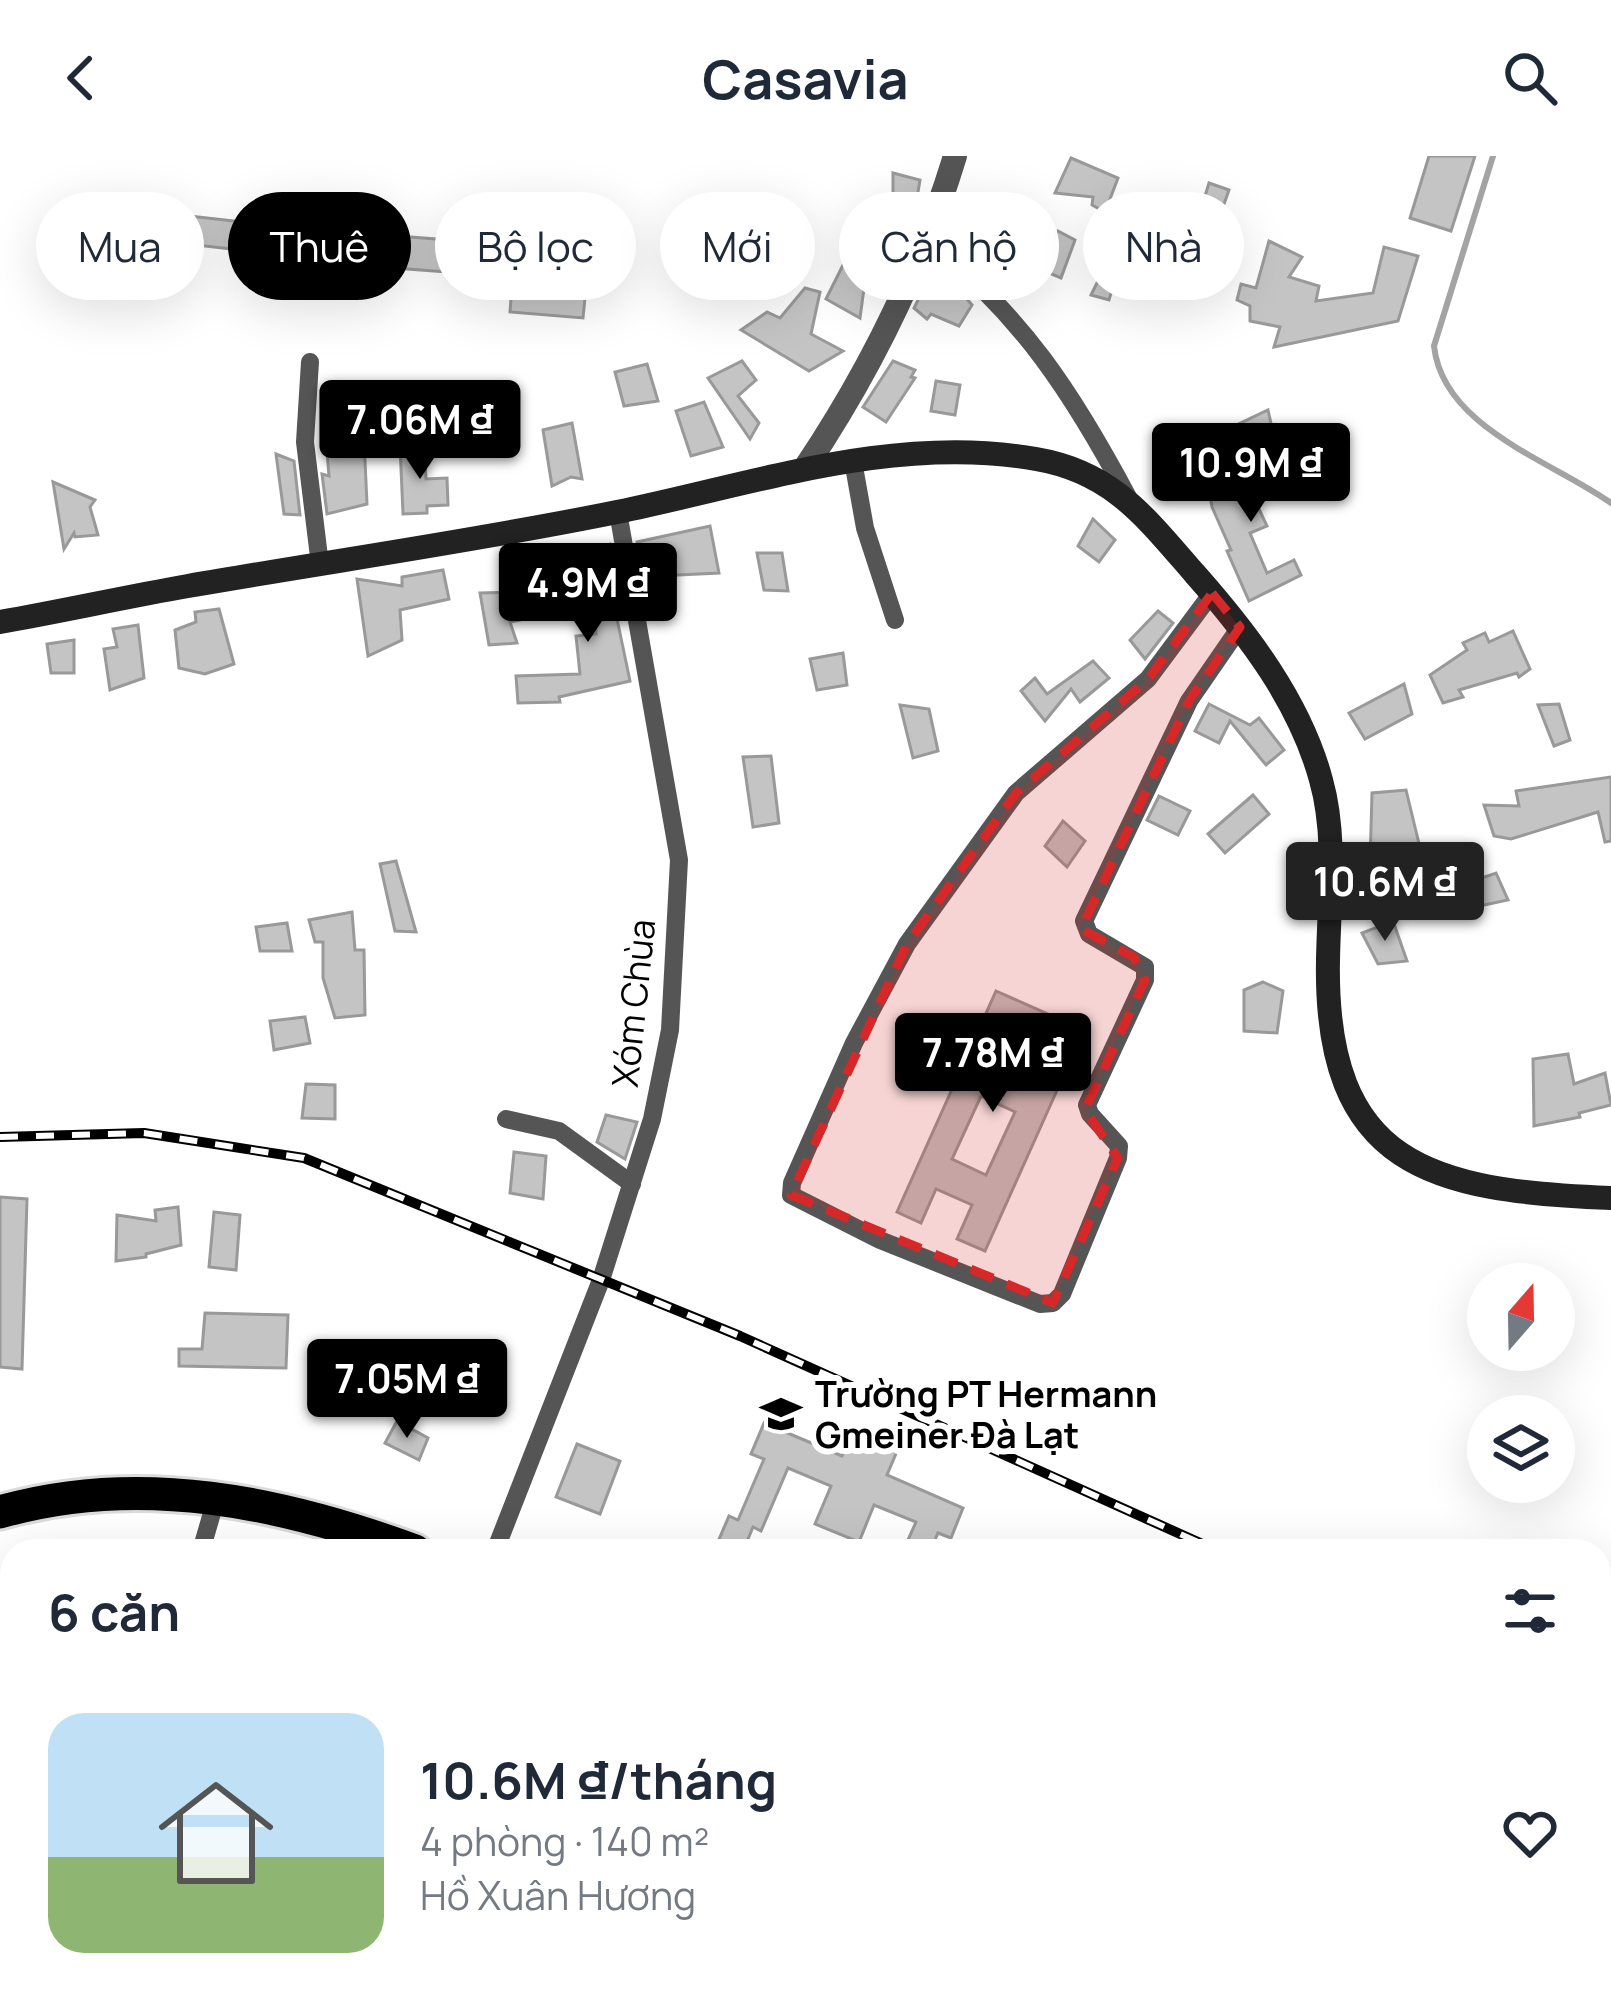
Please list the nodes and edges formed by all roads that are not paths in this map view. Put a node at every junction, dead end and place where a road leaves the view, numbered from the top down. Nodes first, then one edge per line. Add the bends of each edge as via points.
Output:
1 (955, 156) edge
2 (943, 192) edge
3 (899, 300) edge
4 (995, 300) edge
5 (310, 362) dead end
6 (853, 461) junction
7 (805, 468) junction
8 (1129, 499) junction
9 (617, 512) junction
10 (320, 565) junction
11 (1212, 593) junction
12 (895, 620) dead end
13 (0, 622) edge
14 (1240, 627) junction
15 (506, 1119) dead end
16 (632, 1184) junction
17 (1611, 1198) edge
18 (216, 1499) junction
19 (0, 1512) edge
20 (204, 1539) edge
21 (377, 1539) edge
22 (500, 1539) edge

1 - 2 street
3 - 7 street
4 - 8 street via 1073,397
5 - 10 street via 305,442
6 - 7 main road
6 - 8 main road via 982,453 1039,459
6 - 12 street
7 - 9 main road
8 - 11 main road
9 - 10 main road
9 - 16 street, Xóm Chùa via 679,860 670,1030
10 - 13 main road
11 - 14 main road
11 - 14 street via 1148,679 1016,794 907,944 854,1043 791,1195 1040,1304 1062,1294 1118,1158 1119,1146 1087,1105 1145,980 1145,967 1089,934 1084,921 1189,700
14 - 17 main road via 1291,704 1323,785 1330,1028 1340,1078 1359,1113 1405,1158 1432,1172 1484,1186
15 - 16 street via 559,1131
16 - 22 street, Xóm Chùa
18 - 19 highway via 96,1494
18 - 20 street
18 - 21 highway via 274,1506

